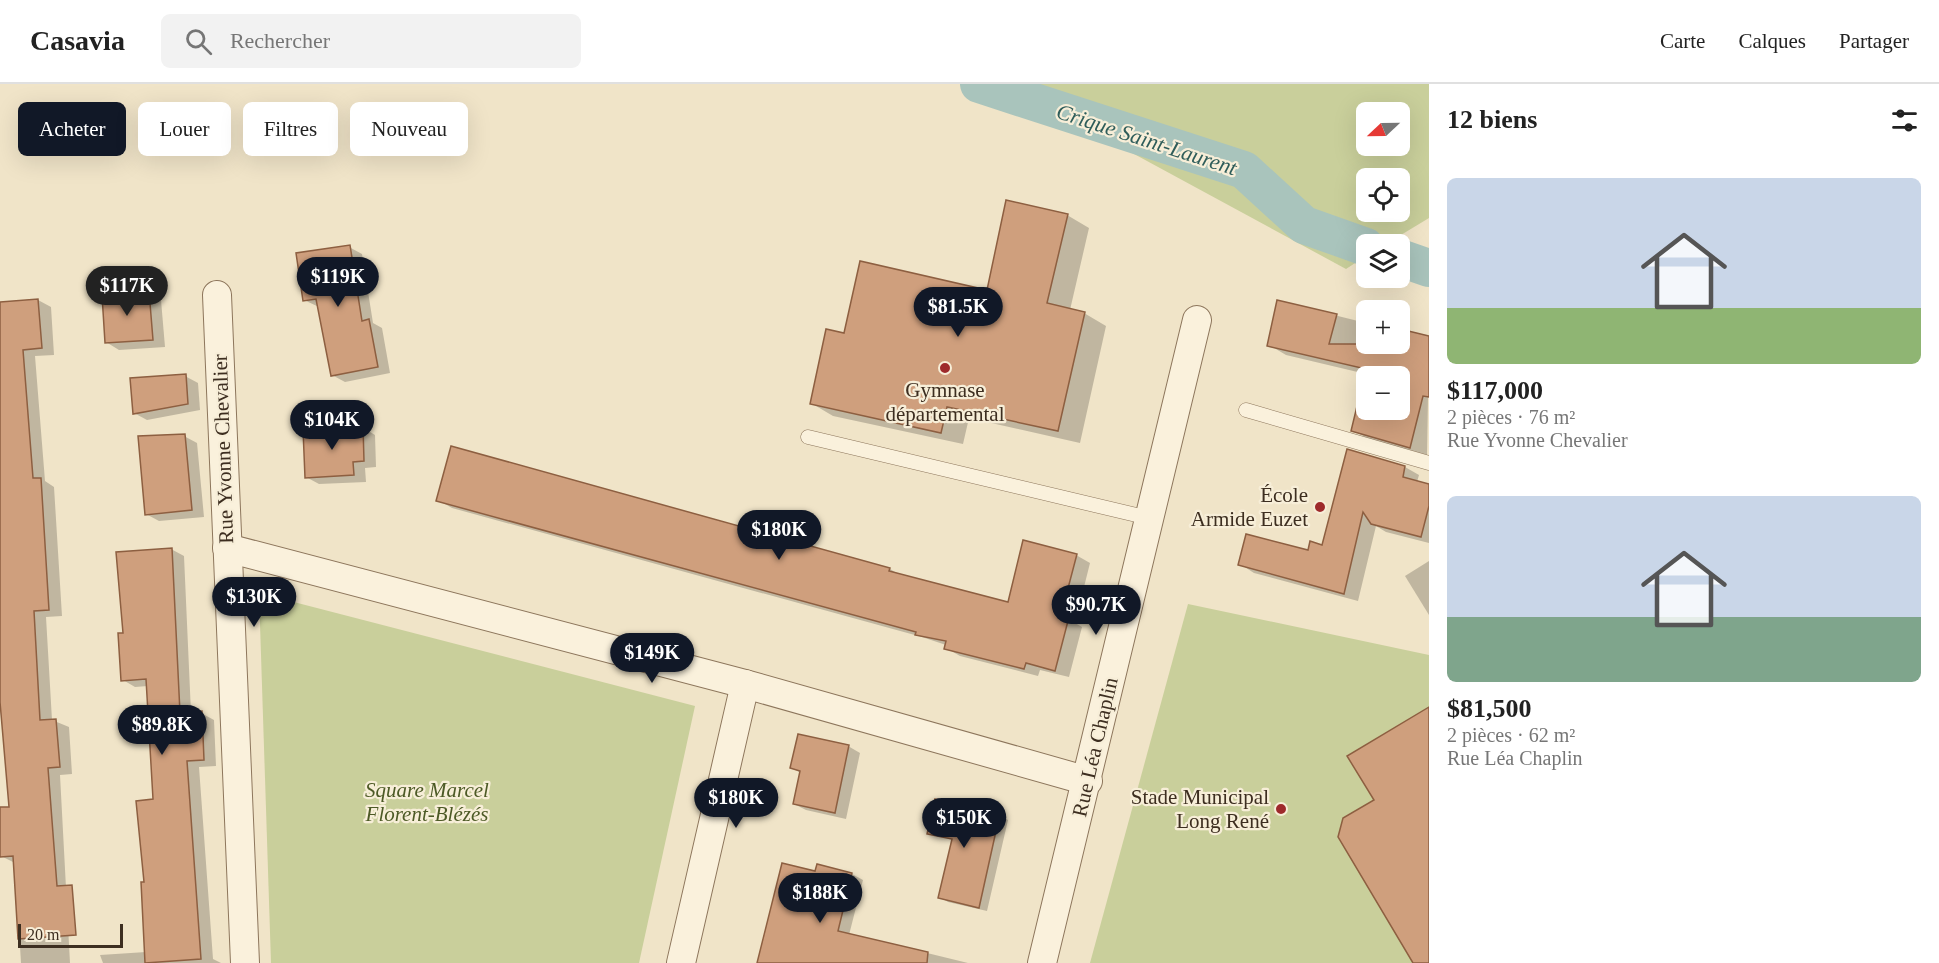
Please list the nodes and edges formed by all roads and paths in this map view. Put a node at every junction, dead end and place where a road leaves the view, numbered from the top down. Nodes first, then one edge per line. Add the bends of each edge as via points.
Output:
1 (217, 295) dead end
2 (1197, 320) dead end
3 (1246, 410) dead end
4 (808, 437) dead end
5 (1429, 463) edge
6 (1149, 518) junction
7 (227, 548) junction
8 (745, 684) junction
9 (1088, 781) junction
10 (245, 963) edge
11 (681, 963) edge
12 (1042, 963) edge

1 - 7 street, Rue Yvonne Chevalier
2 - 6 street, Rue Léa Chaplin
3 - 5 lane
4 - 6 lane
6 - 9 street, Rue Léa Chaplin
7 - 8 street
7 - 10 street, Rue Yvonne Chevalier
8 - 9 street
8 - 11 street
9 - 12 street, Rue Léa Chaplin

